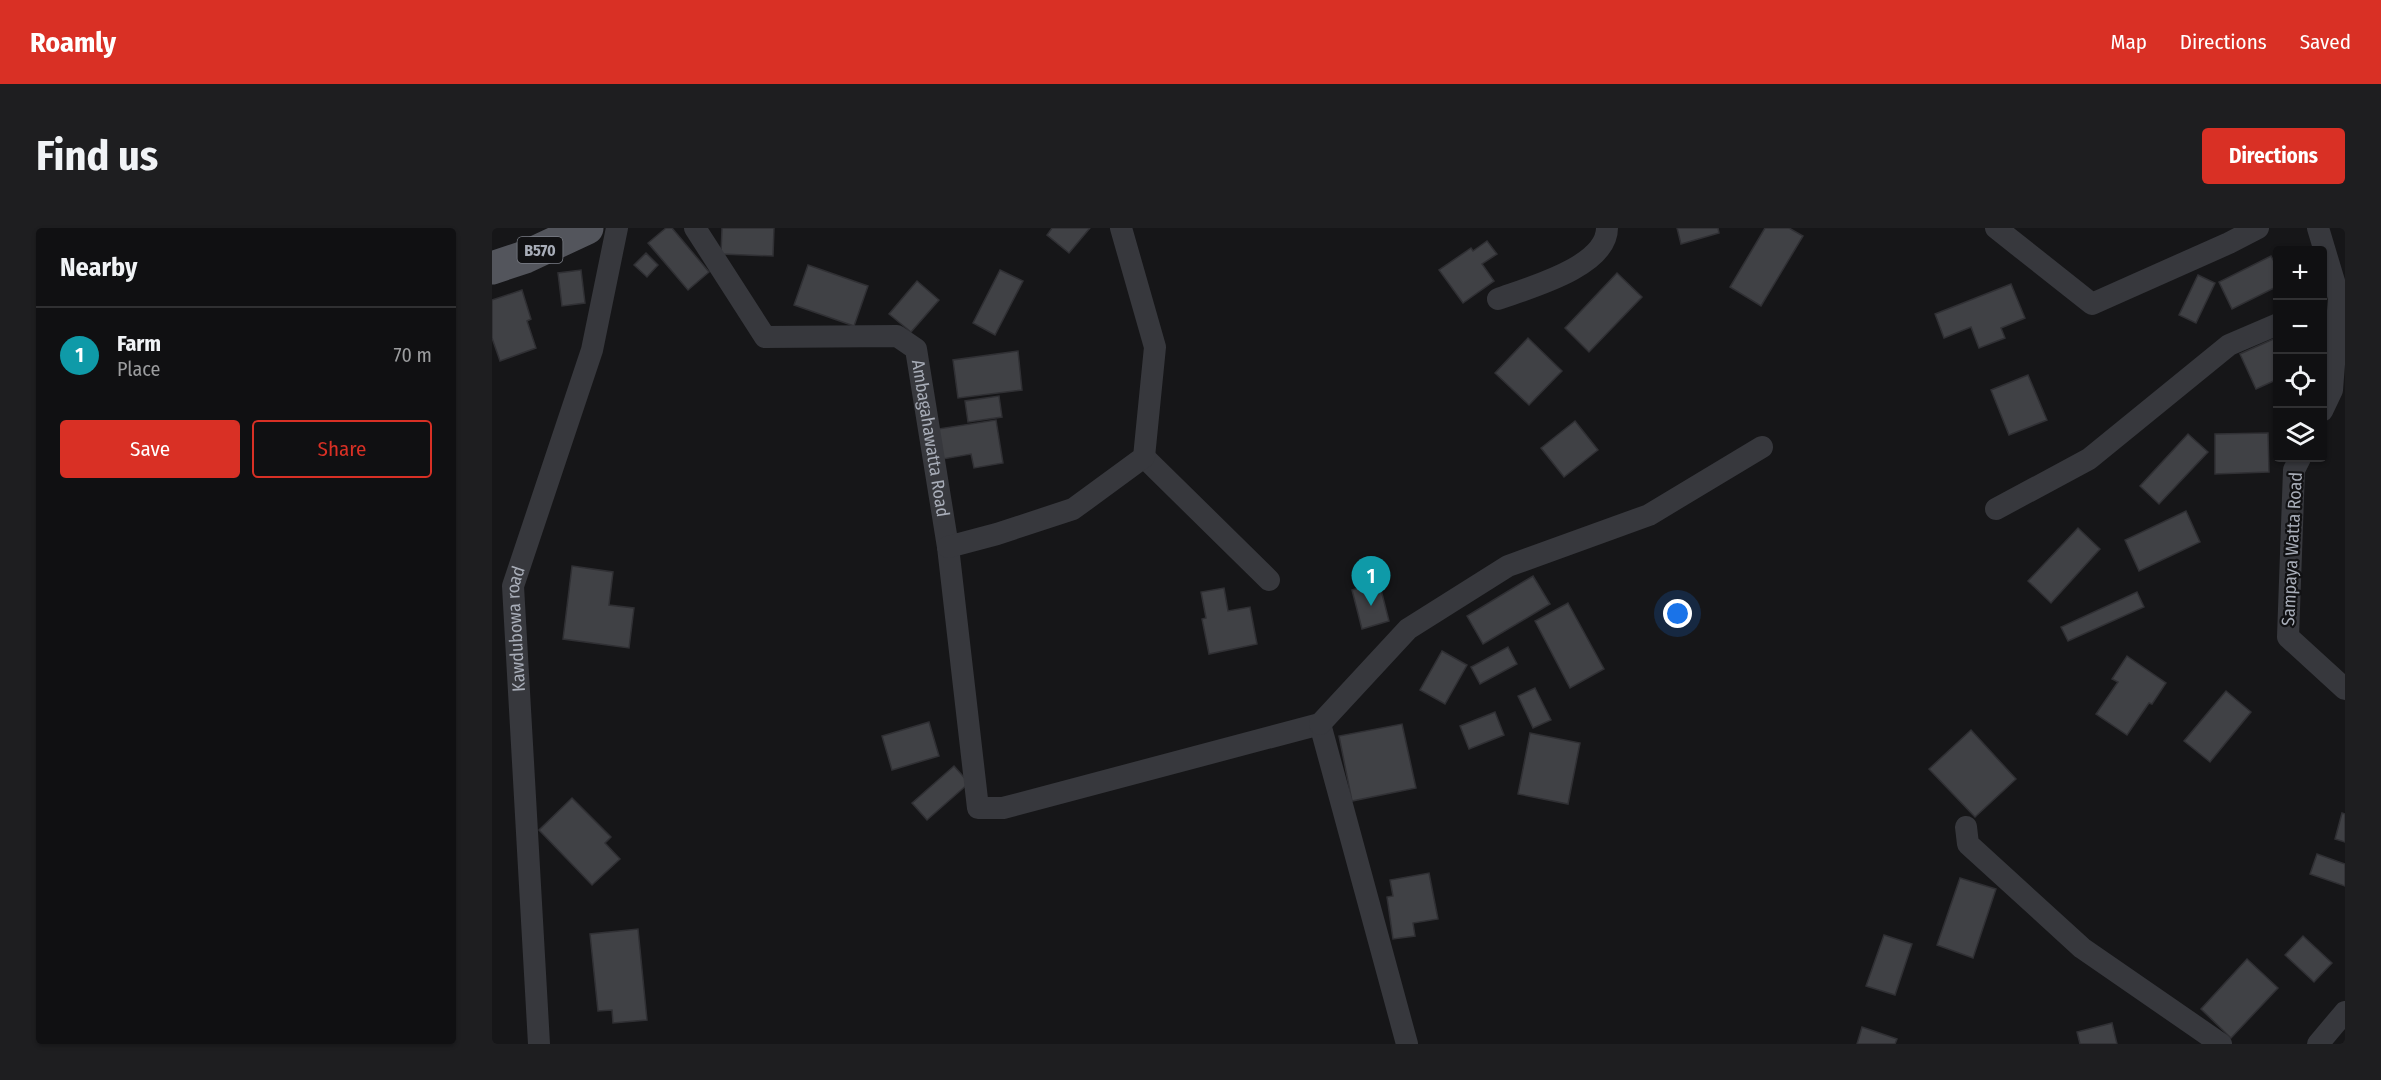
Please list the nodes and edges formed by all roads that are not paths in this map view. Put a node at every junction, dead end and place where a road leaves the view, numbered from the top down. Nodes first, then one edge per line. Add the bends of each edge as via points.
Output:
1 (587, 228) edge
2 (617, 228) edge
3 (695, 228) edge
4 (1121, 228) edge
5 (1607, 228) edge
6 (1996, 228) edge
7 (2258, 228) edge
8 (2318, 228) edge
9 (492, 268) edge
10 (1498, 299) dead end
11 (2331, 302) edge
12 (2273, 326) edge
13 (2323, 408) edge
14 (1762, 447) dead end
15 (1144, 457) junction
16 (2298, 462) edge
17 (1996, 509) dead end
18 (948, 547) junction
19 (1269, 580) dead end
20 (2345, 688) edge
21 (1320, 724) junction
22 (1966, 827) dead end
23 (2345, 1012) edge
24 (539, 1044) edge
25 (1407, 1044) edge
26 (2221, 1044) edge
27 (2318, 1044) edge

1 - 9 main road, B570
2 - 24 street, Kawdubowa road via 592,350 513,586
3 - 18 street, Ambagahawatta Road via 765,337 897,336 916,349
4 - 15 street via 1155,347
5 - 10 street via 1596,251 1571,272
6 - 7 street via 2092,304
8 - 11 street
11 - 13 street via 2332,390
12 - 17 street via 2229,345 2089,459
14 - 21 street via 1649,515 1508,566 1488,578 1408,629
15 - 18 street via 1073,509
15 - 19 street
16 - 20 street, Sampaya Watta Road via 2294,470 2288,637
18 - 21 street, Ambagahawatta Road via 978,808 1004,808
21 - 25 street
22 - 26 street via 1968,844 2082,948
23 - 27 street

